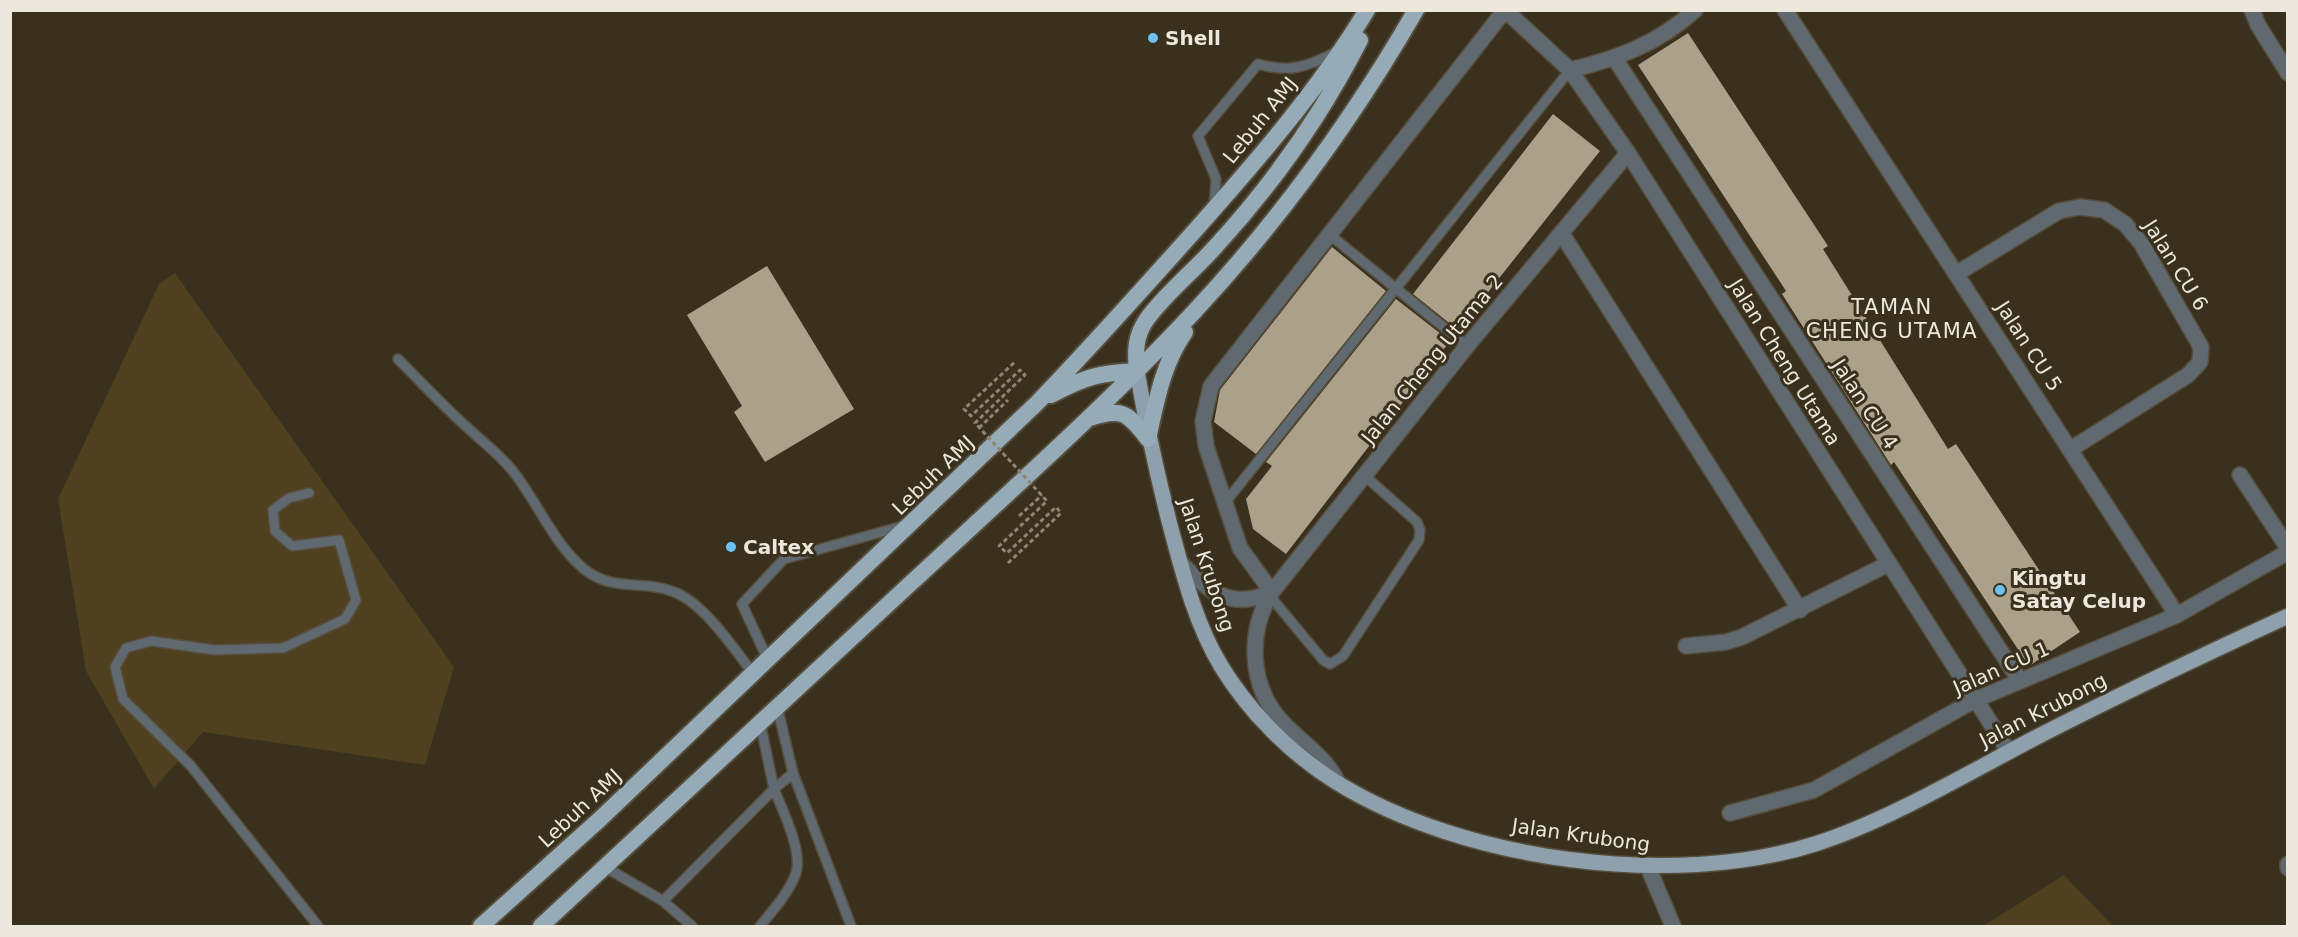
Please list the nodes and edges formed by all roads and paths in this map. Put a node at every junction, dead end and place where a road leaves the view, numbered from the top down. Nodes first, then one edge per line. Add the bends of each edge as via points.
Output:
1 (1367, 10) edge
2 (1375, 10) edge
3 (1416, 10) edge
4 (1505, 10) edge
5 (1695, 10) edge
6 (1785, 10) edge
7 (2252, 10) edge
8 (1346, 46) junction
9 (1615, 59) junction
10 (1570, 70) junction
11 (2288, 73) edge
12 (1628, 153) junction
13 (1214, 209) junction
14 (1562, 234) junction
15 (1330, 235) junction
16 (1956, 274) junction
17 (1226, 275) junction
18 (1396, 288) junction
19 (1467, 346) junction
20 (398, 359) dead end
21 (1016, 361) dead end
22 (1137, 371) junction
23 (1008, 400) dead end
24 (1037, 403) junction
25 (1085, 420) junction
26 (979, 428) junction
27 (1148, 438) junction
28 (2071, 449) junction
29 (2240, 475) dead end
30 (1365, 476) junction
31 (309, 493) dead end
32 (1042, 495) junction
33 (1224, 504) junction
34 (1019, 516) dead end
35 (913, 524) junction
36 (2288, 550) edge
37 (1008, 562) dead end
38 (1180, 562) junction
39 (1888, 564) junction
40 (1271, 594) junction
41 (1800, 610) junction
42 (2177, 615) junction
43 (2288, 616) edge
44 (1686, 646) dead end
45 (768, 660) junction
46 (753, 673) junction
47 (2020, 681) junction
48 (1975, 700) junction
49 (777, 706) junction
50 (760, 722) junction
51 (2008, 752) junction
52 (793, 772) junction
53 (1338, 783) junction
54 (774, 789) junction
55 (1730, 813) dead end
56 (605, 867) junction
57 (1648, 867) junction
58 (663, 901) junction
59 (318, 927) edge
60 (481, 927) edge
61 (541, 927) edge
62 (692, 927) edge
63 (760, 927) edge
64 (851, 927) edge
65 (1673, 927) edge

1 - 8 highway, Lebuh AMJ
2 - 22 highway via 1341,77 1275,174 1217,245 1147,320 1135,344
3 - 17 highway via 1321,157
4 - 10 street, Jalan Cheng Utama
4 - 15 street
5 - 9 street via 1663,34
6 - 16 street, Jalan CU 5
7 - 11 street
8 - 13 highway, Lebuh AMJ
8 - 13 lane via 1301,68 1280,71 1258,64 1198,136 1216,179
9 - 10 street
9 - 47 street, Jalan CU 4
10 - 12 street, Jalan Cheng Utama
10 - 18 lane
12 - 14 street, Jalan Cheng Utama 2
12 - 39 street, Jalan Cheng Utama
13 - 24 highway, Lebuh AMJ
14 - 19 street, Jalan Cheng Utama 2
14 - 41 street
15 - 18 lane
15 - 33 street via 1211,386 1204,408 1204,434
16 - 28 street, Jalan CU 5
16 - 28 street, Jalan CU 6 via 2059,211 2080,207 2104,210 2125,224 2141,243 2201,347 2200,362 2188,375
17 - 22 highway
17 - 27 highway via 1176,344 1158,390
18 - 19 lane
18 - 33 lane
19 - 30 street, Jalan Cheng Utama 2
20 - 46 lane via 513,471 582,567 599,580 615,585 658,588 689,599
21 - 26 path, bridge via 964,409 971,416 1020,370 1025,375 975,423
22 - 24 highway via 1083,378
22 - 25 highway
22 - 27 main road, Jalan Krubong
23 - 26 path
24 - 35 highway, Lebuh AMJ
25 - 27 highway via 1111,411 1130,416
25 - 49 highway
26 - 32 path, bridge
27 - 38 main road, Jalan Krubong
28 - 42 street, Jalan CU 5
29 - 36 street
30 - 40 street, Jalan Cheng Utama 2
30 - 40 lane via 1417,522 1419,540 1343,656 1329,664 1323,660
31 - 59 lane via 289,498 273,510 275,531 292,546 339,540 356,600 345,619 283,648 215,650 151,641 126,648 115,667 123,699 191,766
32 - 34 path
32 - 37 path, bridge via 1047,501 999,546 1007,554 1056,507 1061,513
33 - 40 street via 1240,548
35 - 45 highway, Lebuh AMJ
35 - 45 lane via 784,559 742,604
36 - 42 street, Jalan CU 1
38 - 40 street via 1205,587 1234,600
38 - 53 main road, Jalan Krubong via 1207,639 1237,689 1278,736
39 - 41 street
39 - 48 street, Jalan Cheng Utama
40 - 53 street, Jalan Cheng Utama 2 via 1256,630 1254,648 1260,684 1281,721 1327,764
41 - 44 street via 1726,642
42 - 47 street, Jalan CU 1
43 - 51 main road, Jalan Krubong via 2121,693
45 - 46 highway, Lebuh AMJ
46 - 60 highway, Lebuh AMJ
47 - 48 street, Jalan CU 1
48 - 51 street, Jalan Cheng Utama
48 - 55 street, Jalan CU 1 via 1815,790
49 - 50 highway
49 - 52 lane
50 - 54 lane
50 - 56 highway
51 - 57 main road, Jalan Krubong via 1896,809 1816,844 1729,862
52 - 54 lane
52 - 64 lane
53 - 57 main road, Jalan Krubong via 1400,813 1466,838 1535,853
54 - 58 lane
54 - 63 lane via 797,852 797,871
56 - 58 lane
56 - 61 highway
57 - 65 street
58 - 62 lane

